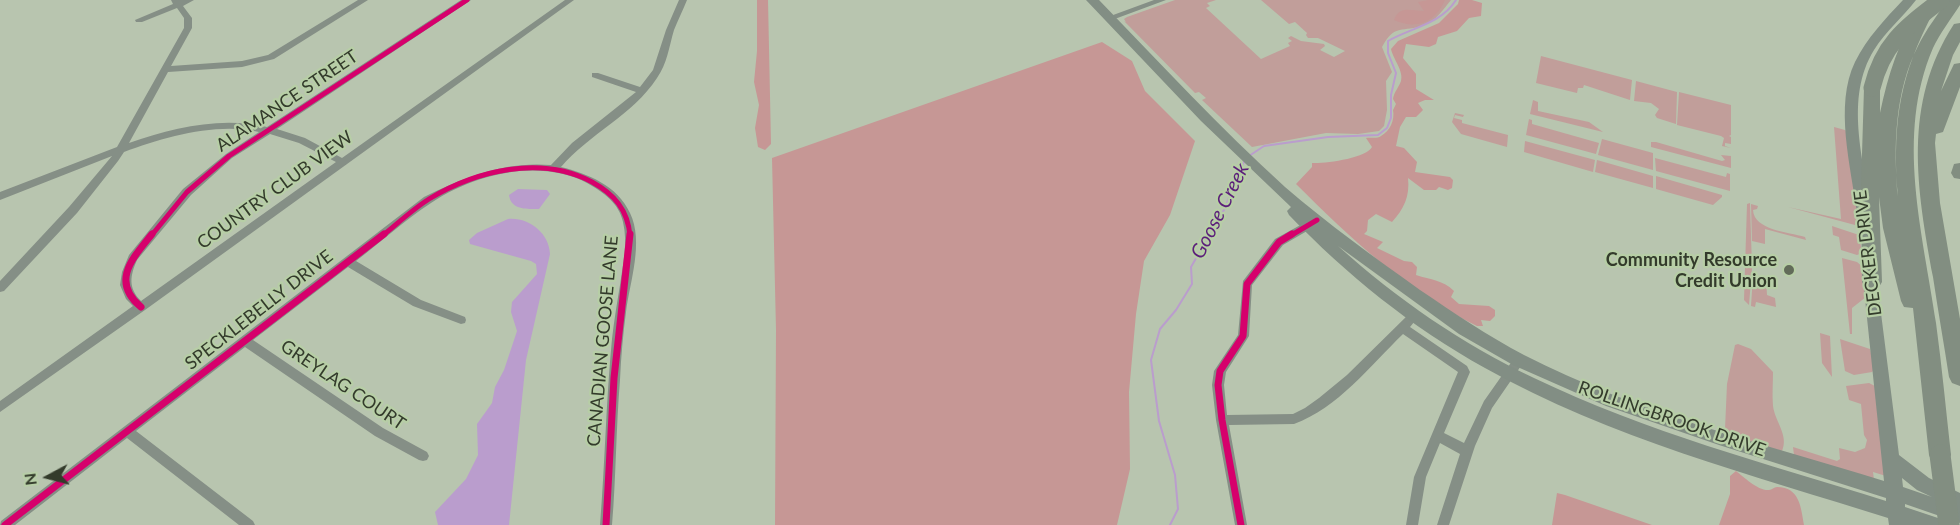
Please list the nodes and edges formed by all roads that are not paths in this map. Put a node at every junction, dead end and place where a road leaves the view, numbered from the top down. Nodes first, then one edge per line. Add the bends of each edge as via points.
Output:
1 (190, 0) edge
2 (364, 0) edge
3 (467, 0) edge
4 (570, 0) edge
5 (683, 0) edge
6 (1092, 0) edge
7 (1162, 0) edge
8 (1910, 0) edge
9 (1934, 0) edge
10 (1941, 0) edge
11 (1956, 0) edge
12 (177, 2) edge
13 (1109, 18) junction
14 (139, 20) dead end
15 (1960, 27) edge
16 (283, 37) dead end
17 (293, 43) junction
18 (1960, 68) edge
19 (166, 69) junction
20 (596, 75) dead end
21 (642, 91) junction
22 (270, 130) junction
23 (121, 148) junction
24 (341, 161) junction
25 (553, 169) junction
26 (0, 196) edge
27 (1929, 196) junction
28 (1312, 222) junction
29 (347, 261) junction
30 (1872, 282) junction
31 (0, 288) edge
32 (141, 307) junction
33 (1414, 316) junction
34 (461, 320) dead end
35 (1926, 323) junction
36 (1401, 328) junction
37 (1465, 329) junction
38 (244, 340) junction
39 (1514, 366) junction
40 (1960, 377) edge
41 (0, 407) edge
42 (1222, 420) junction
43 (127, 431) junction
44 (1437, 435) junction
45 (1467, 451) junction
46 (423, 456) dead end
47 (1890, 458) junction
48 (1894, 492) junction
49 (1960, 502) edge
50 (1960, 515) edge
51 (1898, 519) edge
52 (5, 525) edge
53 (249, 525) edge
54 (606, 525) edge
55 (1241, 525) edge
56 (1412, 525) edge
57 (1443, 525) edge
58 (1935, 525) edge
59 (1949, 525) edge

1 - 12 street
2 - 17 street
3 - 22 street, ALAMANCE STREET
4 - 24 street, COUNTRY CLUB VIEW
5 - 21 street via 660,64
6 - 13 main road
7 - 13 street
8 - 30 main road, DECKER DRIVE via 1867,48 1853,85 1852,121
9 - 35 highway via 1901,58 1890,98 1885,139 1892,229 1911,300
10 - 30 highway, bridge via 1891,42 1875,71 1870,187
11 - 35 highway via 1925,47 1906,118 1904,176
12 - 14 street
12 - 19 street via 188,24
13 - 28 main road, ROLLINGBROOK DRIVE via 1281,191 1290,206
15 - 27 highway via 1935,78 1926,128
16 - 17 street
17 - 19 street via 271,57 253,62
18 - 27 highway via 1942,108 1932,149
19 - 23 street
20 - 21 street
21 - 25 street via 574,145
22 - 23 street via 235,126 192,130
22 - 24 street via 288,134
22 - 32 street, ALAMANCE STREET via 201,178 133,258 123,285
23 - 26 street
23 - 31 street via 74,210
24 - 32 street, COUNTRY CLUB VIEW
25 - 29 street, SPECKLEBELLY DRIVE via 512,169 455,185 421,204
25 - 54 street, CANADIAN GOOSE LANE via 591,180 611,193 629,224 630,246 613,391
27 - 40 highway
28 - 33 main road, ROLLINGBROOK DRIVE via 1336,254
28 - 37 main road, ROLLINGBROOK DRIVE
28 - 42 street via 1279,242 1247,284 1243,336 1218,377
29 - 34 street via 417,303
29 - 38 street, SPECKLEBELLY DRIVE
30 - 47 main road, DECKER DRIVE
32 - 41 street, COUNTRY CLUB VIEW
33 - 36 street
33 - 37 main road via 1427,315 1448,326
33 - 39 main road, ROLLINGBROOK DRIVE
35 - 59 highway, bridge
36 - 42 street via 1349,380 1303,415 1294,419
36 - 44 street via 1463,369
37 - 39 main road, ROLLINGBROOK DRIVE
38 - 43 street, SPECKLEBELLY DRIVE
38 - 46 street, GREYLAG COURT via 379,432
39 - 45 street via 1488,405
39 - 48 main road, ROLLINGBROOK DRIVE via 1719,438
39 - 51 main road, ROLLINGBROOK DRIVE via 1562,400 1618,423
42 - 55 street
43 - 52 street, SPECKLEBELLY DRIVE
43 - 53 street
44 - 45 street
44 - 56 street via 1420,477
45 - 57 street
47 - 48 main road, DECKER DRIVE
47 - 49 main road via 1923,484
48 - 50 main road, ROLLINGBROOK DRIVE
48 - 51 main road, DECKER DRIVE
51 - 58 main road, ROLLINGBROOK DRIVE

